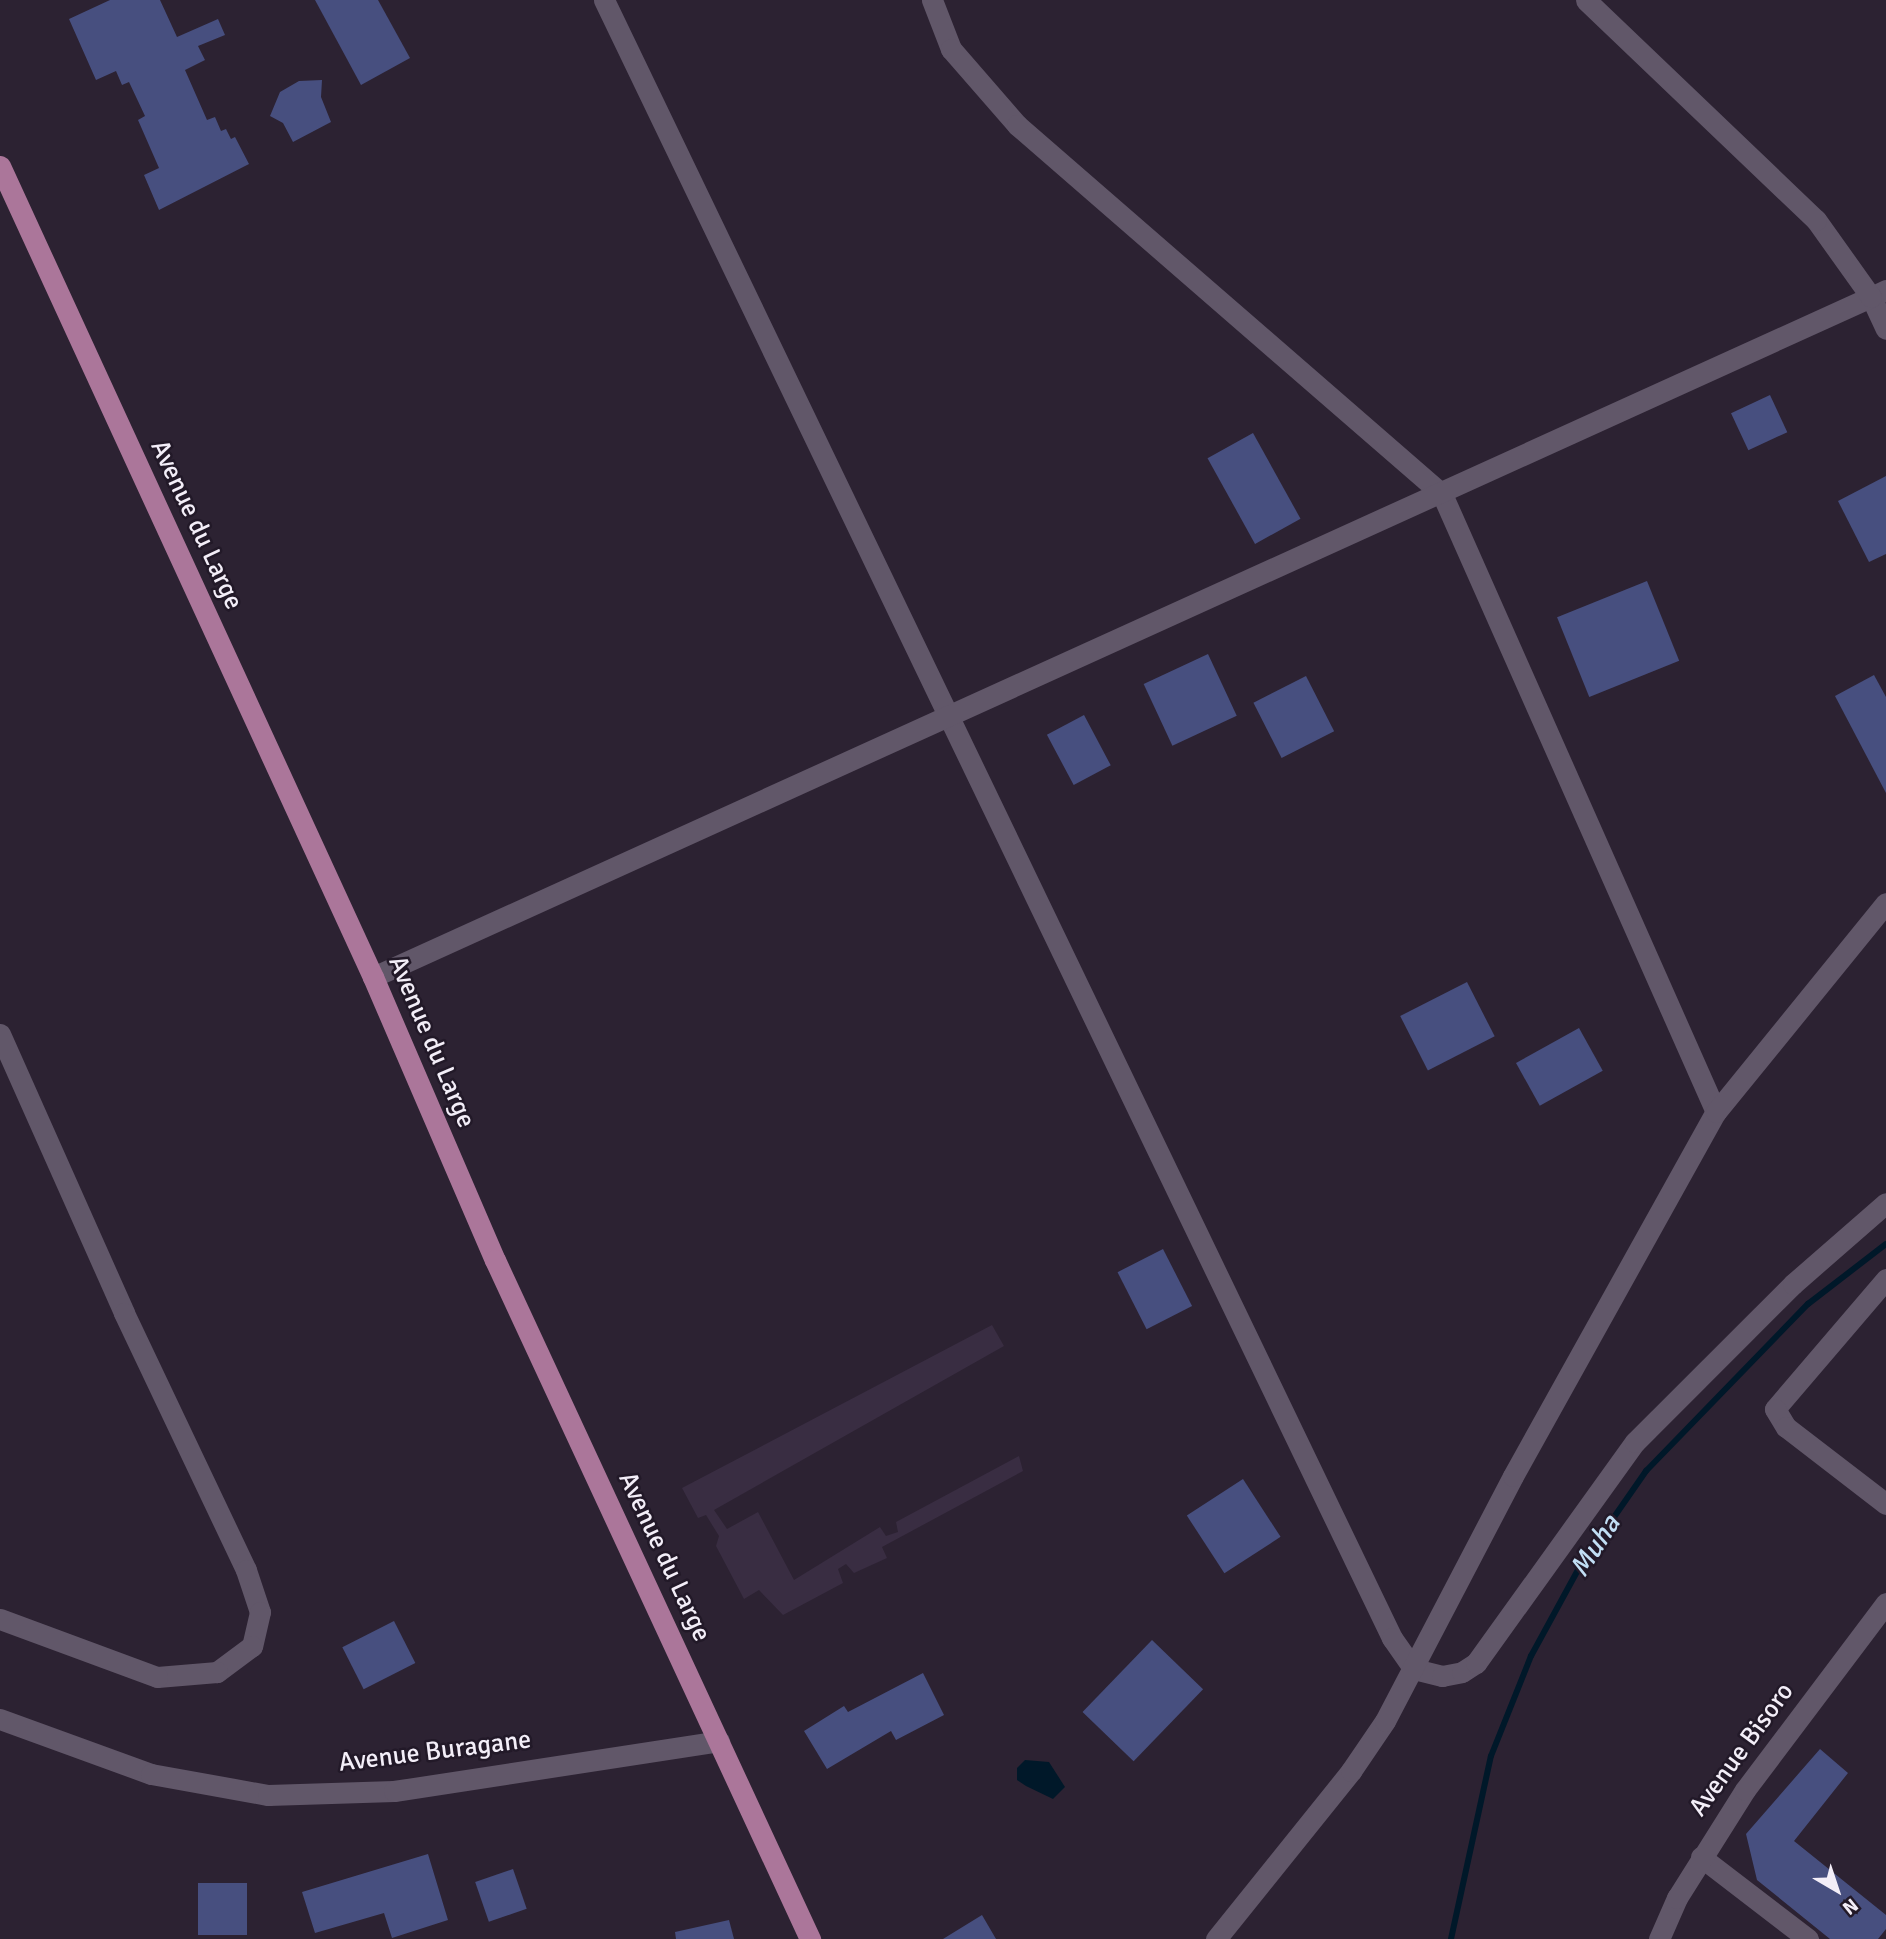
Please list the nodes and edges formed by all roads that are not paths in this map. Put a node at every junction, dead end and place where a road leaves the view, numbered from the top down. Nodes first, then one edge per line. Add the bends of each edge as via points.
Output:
1 (604, 0) edge
2 (932, 0) edge
3 (1586, 0) edge
4 (0, 166) edge
5 (1878, 293) edge
6 (1886, 329) edge
7 (1442, 494) junction
8 (949, 717) junction
9 (1886, 903) edge
10 (373, 976) junction
11 (0, 1034) edge
12 (1716, 1112) junction
13 (1886, 1203) edge
14 (1886, 1279) edge
15 (1886, 1504) edge
16 (1886, 1603) edge
17 (0, 1619) edge
18 (1414, 1669) junction
19 (0, 1719) edge
20 (719, 1741) junction
21 (1700, 1857) junction
22 (810, 1939) edge
23 (1216, 1939) edge
24 (1659, 1939) edge
25 (1808, 1939) edge

1 - 8 street
2 - 7 street via 948,46 1017,125
3 - 5 street via 1816,220
4 - 10 main road, Avenue du Large
5 - 6 street
5 - 7 street
7 - 8 street
7 - 12 street
8 - 10 street
8 - 18 street via 1392,1638
9 - 12 street
10 - 20 main road, Avenue du Large via 495,1260
11 - 17 street via 124,1313 246,1570 260,1612 252,1646 217,1672 157,1677
12 - 18 street via 1513,1476
13 - 18 street via 1793,1284 1635,1442 1476,1662 1462,1672 1442,1676
14 - 15 street via 1775,1409 1786,1427
16 - 21 street, Avenue Bisoro
18 - 23 street via 1351,1771
19 - 20 street, Avenue Buragane via 151,1774 268,1795 394,1791
20 - 22 main road, Avenue du Large
21 - 24 street, Avenue Bisoro
21 - 25 street

